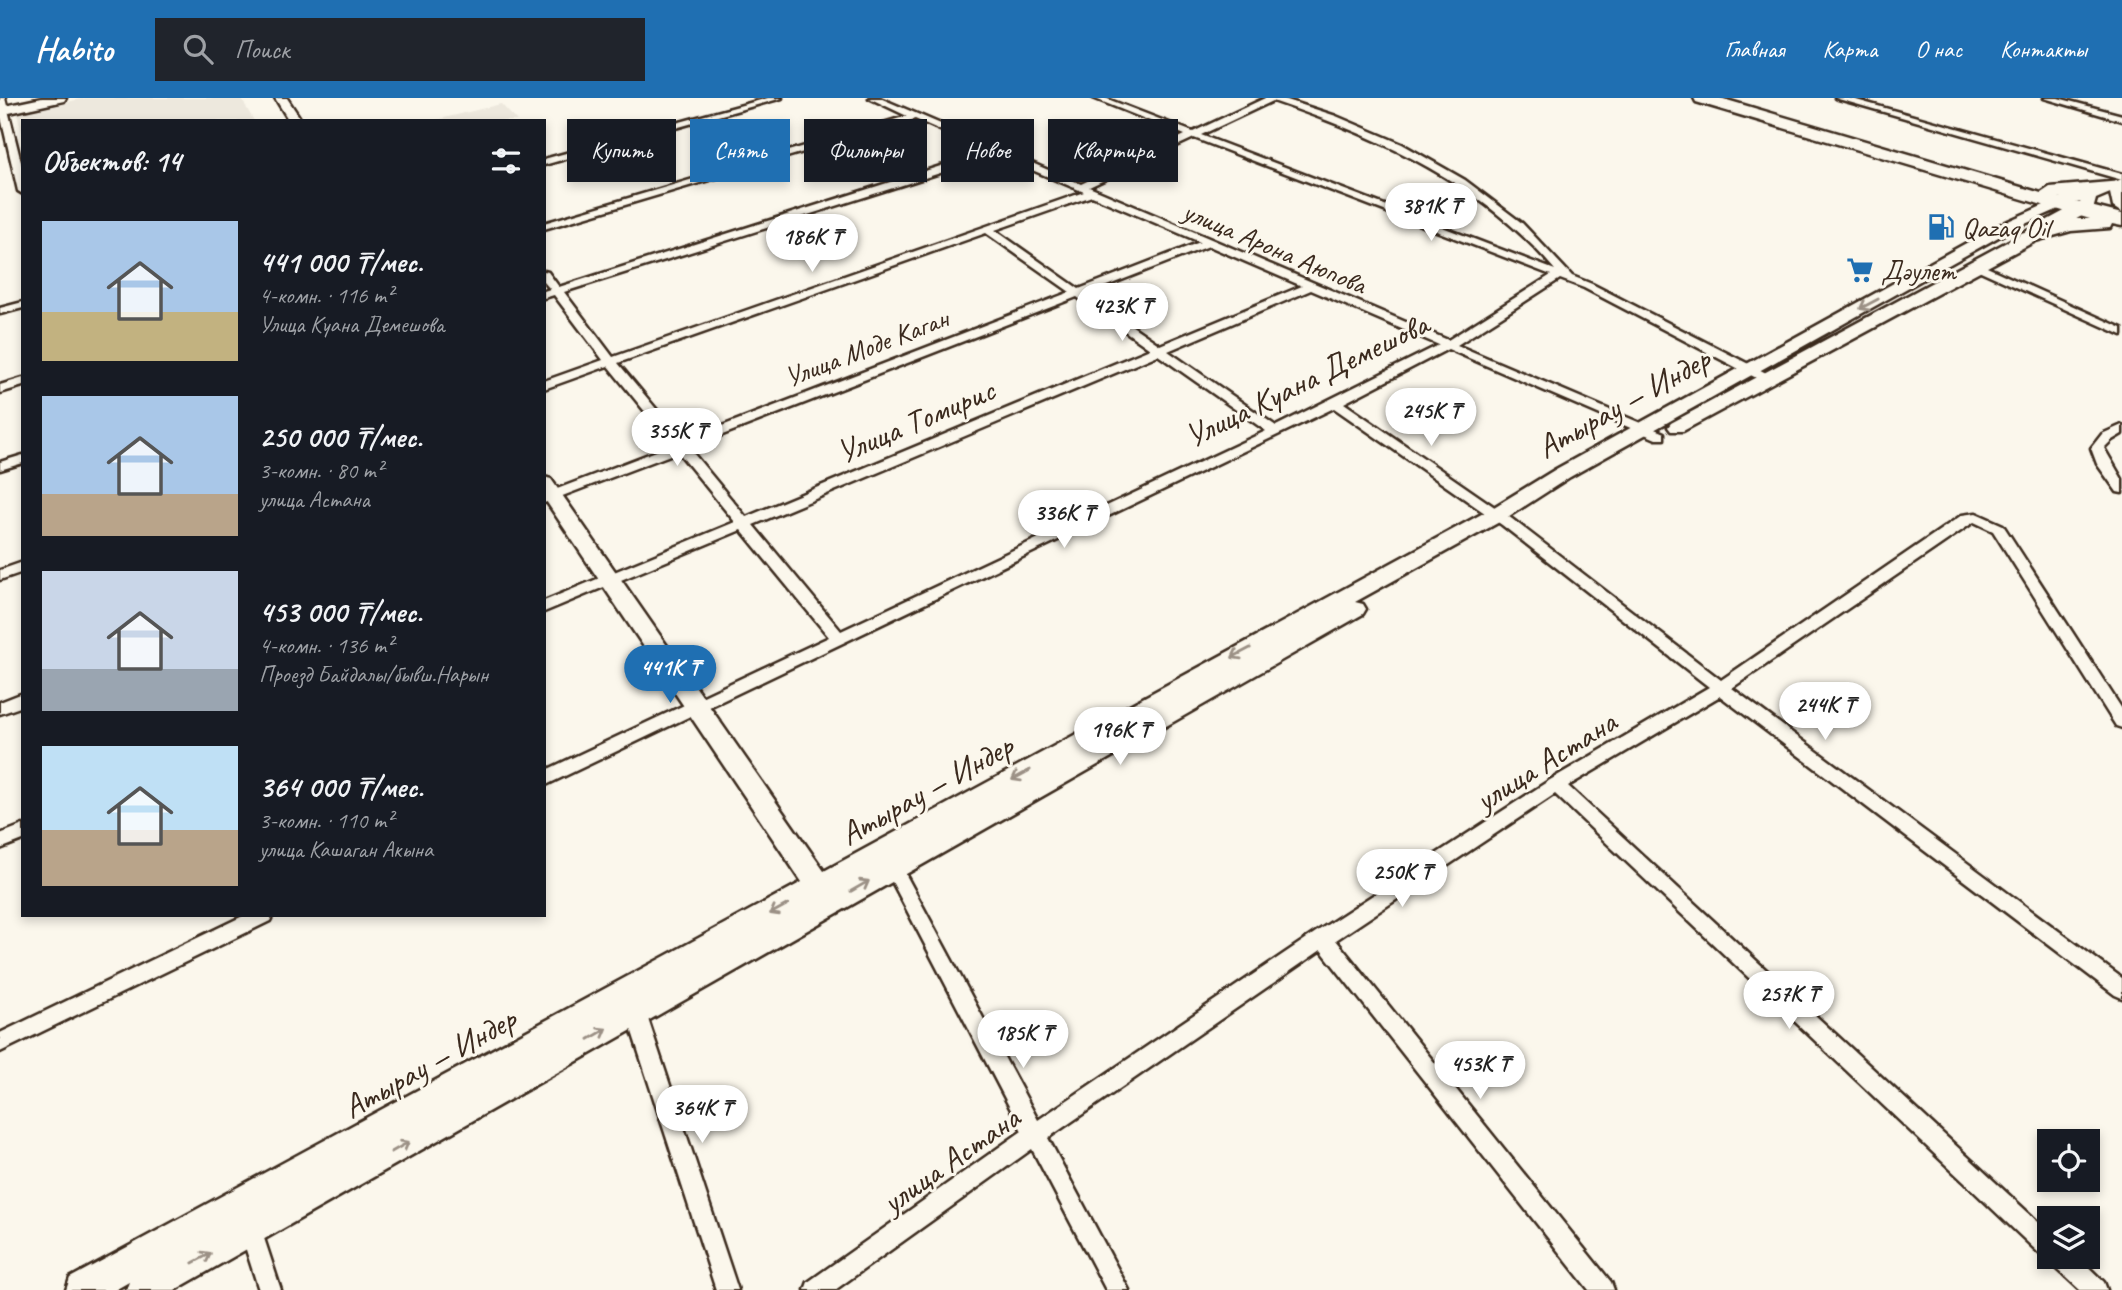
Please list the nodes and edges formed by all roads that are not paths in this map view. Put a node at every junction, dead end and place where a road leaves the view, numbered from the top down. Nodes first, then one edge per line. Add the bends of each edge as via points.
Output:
1 (60, 98) edge
2 (281, 98) edge
3 (778, 98) edge
4 (873, 98) edge
5 (1097, 98) edge
6 (1272, 98) edge
7 (1702, 98) edge
8 (1720, 98) edge
9 (1839, 98) edge
10 (2048, 98) edge
11 (2, 107) edge
12 (914, 117) junction
13 (2122, 118) edge
14 (295, 119) edge
15 (941, 129) edge
16 (1194, 136) junction
17 (546, 161) edge
18 (941, 169) edge
19 (1034, 169) edge
20 (2121, 182) edge
21 (21, 183) edge
22 (2003, 187) junction
23 (1086, 191) junction
24 (2076, 210) edge
25 (546, 225) edge
26 (2122, 227) edge
27 (987, 229) junction
28 (1207, 243) junction
29 (1978, 266) junction
30 (546, 276) edge
31 (1564, 277) junction
32 (1310, 287) junction
33 (559, 291) junction
34 (1079, 293) junction
35 (546, 294) edge
36 (21, 306) edge
37 (0, 311) edge
38 (2122, 332) edge
39 (1450, 344) junction
40 (1160, 350) junction
41 (611, 362) junction
42 (1759, 374) junction
43 (21, 383) edge
44 (546, 384) edge
45 (0, 388) edge
46 (1335, 402) junction
47 (2122, 429) edge
48 (1274, 431) junction
49 (1651, 432) junction
50 (682, 446) junction
51 (21, 460) edge
52 (0, 466) edge
53 (2122, 489) edge
54 (547, 493) edge
55 (1502, 519) junction
56 (743, 524) junction
57 (21, 568) edge
58 (0, 575) edge
59 (610, 579) junction
60 (546, 606) edge
61 (838, 638) junction
62 (1721, 688) junction
63 (21, 700) edge
64 (697, 705) junction
65 (0, 708) edge
66 (2122, 722) edge
67 (546, 778) edge
68 (1556, 785) junction
69 (21, 833) edge
70 (0, 842) edge
71 (893, 867) junction
72 (825, 895) junction
73 (260, 917) edge
74 (1323, 938) junction
75 (2122, 989) edge
76 (636, 1013) junction
77 (0, 1043) edge
78 (1034, 1135) junction
79 (251, 1231) junction
80 (2037, 1236) edge
81 (2074, 1269) edge
82 (82, 1290) edge
83 (142, 1290) edge
84 (270, 1290) edge
85 (727, 1290) edge
86 (816, 1290) edge
87 (1118, 1290) edge
88 (1603, 1290) edge
89 (2096, 1290) edge

1 - 11 main road
2 - 14 main road
3 - 17 street
4 - 12 street, улица Арона Аюпова
5 - 16 street
6 - 16 street
6 - 31 street via 1334,118 1443,169 1513,220
7 - 22 highway
8 - 24 highway
9 - 20 street
10 - 13 street
11 - 21 street
12 - 15 street, улица Арона Аюпова
12 - 25 street
16 - 23 street
16 - 31 street
18 - 33 street
19 - 23 street, улица Арона Аюпова
20 - 24 highway
20 - 24 main road
20 - 24 highway via 2084,192
22 - 24 highway
22 - 24 highway via 2026,200
23 - 27 street
23 - 28 street, улица Арона Аюпова
24 - 26 highway via 2084,223
24 - 29 main road, Атырау — Индер
24 -> 42 main road, Атырау — Индер via 2004,228
27 - 34 street
27 - 41 street
28 - 32 street, улица Арона Аюпова
28 - 34 street, Улица Моде Каган
29 - 38 street
29 - 42 main road, Атырау — Индер
30 - 33 street
31 - 39 street, Улица Куана Демешова
31 - 42 street
32 - 39 street, улица Арона Аюпова
32 - 40 street, Улица Томирис
33 - 35 street
33 - 41 street
34 - 40 street
34 - 50 street, Улица Моде Каган
36 - 37 street
39 - 46 street, Улица Куана Демешова
39 - 49 street, улица Арона Аюпова
40 - 48 street
40 - 56 street, Улица Томирис
41 - 44 street
41 - 50 street
42 - 49 main road, Атырау — Индер
43 - 45 street
46 - 48 street, Улица Куана Демешова
46 - 55 street
47 - 53 street via 2097,447
48 - 61 street, Улица Куана Демешова
49 - 55 main road, Атырау — Индер
50 - 54 street, Улица Моде Каган
50 - 56 street
51 - 52 street
54 - 59 main road
55 - 62 street
55 - 71 main road, Атырау — Индер
55 -> 72 main road, Атырау — Индер via 1143,706
56 - 59 street, Улица Томирис
56 - 61 street
57 - 58 street
59 - 60 street, Улица Томирис
59 - 64 main road
61 - 64 street, Улица Куана Демешова
62 - 66 street, улица Астана via 1967,518 1976,517 1998,527
62 - 68 street, улица Астана
62 - 75 street
63 - 65 street
64 - 67 street, Улица Куана Демешова
64 - 72 main road
68 - 74 street, улица Астана
68 - 80 street
69 - 70 street
72 -> 71 main road, Атырау — Индер
71 - 78 street
72 - 76 main road, Атырау — Индер
72 -> 82 main road, Атырау — Индер
73 - 77 street
74 - 78 street, улица Астана
74 - 88 street
79 -> 76 main road, Атырау — Индер
76 - 85 street
78 - 86 street, улица Астана
78 - 87 street
83 -> 79 main road, Атырау — Индер
79 - 84 street
81 - 89 street

